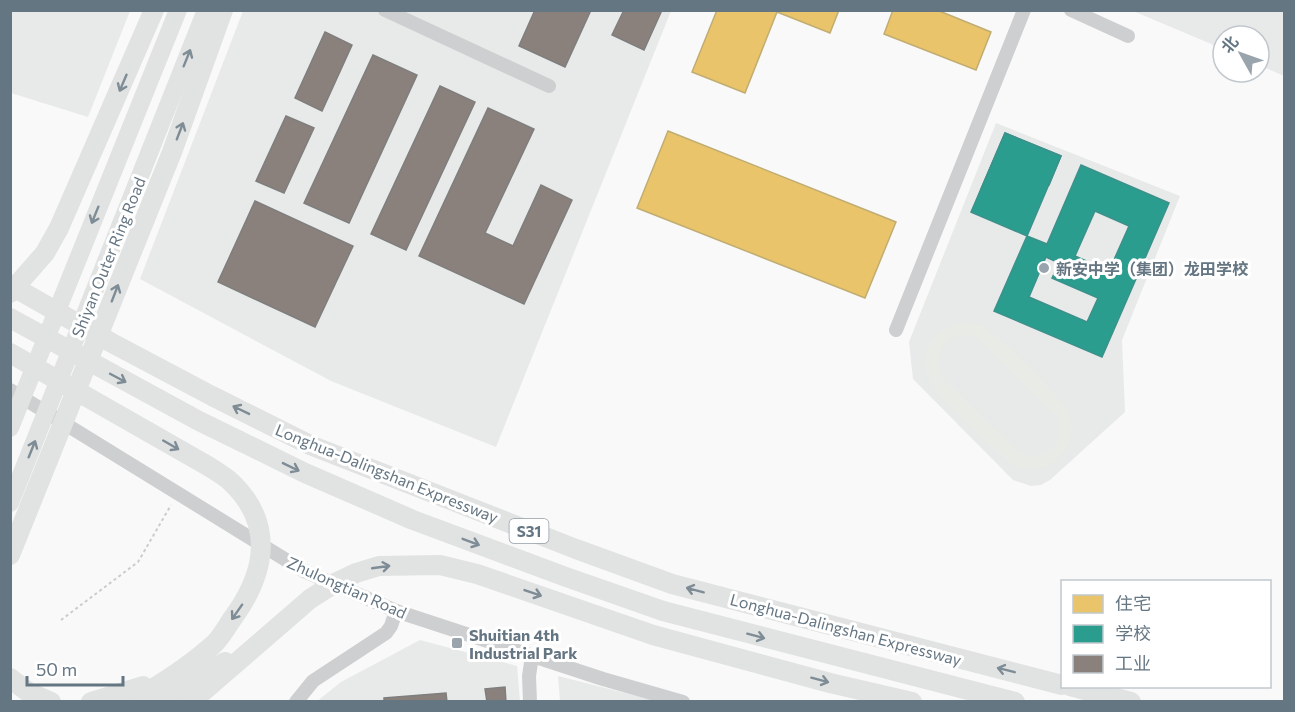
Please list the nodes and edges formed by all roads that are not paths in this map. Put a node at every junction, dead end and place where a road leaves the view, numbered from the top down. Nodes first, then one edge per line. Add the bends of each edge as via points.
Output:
1 (154, 10) edge
2 (178, 10) edge
3 (206, 10) edge
4 (223, 10) edge
5 (385, 10) edge
6 (1024, 10) edge
7 (1071, 10) edge
8 (1128, 36) dead end
9 (549, 86) dead end
10 (16, 291) edge
11 (11, 318) edge
12 (896, 330) dead end
13 (10, 353) edge
14 (10, 390) edge
15 (10, 428) edge
16 (10, 503) edge
17 (10, 555) edge
18 (396, 611) junction
19 (264, 640) junction
20 (532, 656) junction
21 (10, 678) edge
22 (169, 679) junction
23 (1061, 684) edge
24 (1080, 689) edge
25 (51, 702) edge
26 (91, 702) edge
27 (129, 702) edge
28 (160, 702) edge
29 (191, 702) edge
30 (296, 702) edge
31 (530, 702) edge
32 (683, 702) edge
33 (912, 702) edge
34 (1015, 702) edge
35 (1131, 702) edge

1 -> 10 highway via 59,228
2 -> 15 main road, Shiyan Outer Ring Road
16 -> 3 main road, Shiyan Outer Ring Road
17 -> 4 highway via 204,68
5 - 9 street
6 - 12 street
7 - 8 street
23 -> 10 highway, Longhua-Dalingshan Expressway / S31 via 672,584 576,549 310,445
11 -> 34 highway, Longhua-Dalingshan Expressway / S31 via 199,421 413,520 663,611
13 -> 22 highway via 208,466 230,482 255,517 261,535 261,557 244,602 215,643
14 - 18 street, Zhulongtian Road via 304,571
18 - 20 street, Zhulongtian Road
18 - 30 street via 386,633 313,681
19 - 28 highway
19 - 29 highway
19 -> 33 highway via 310,599 356,573 379,566 440,565 477,574 653,635
20 - 31 street
20 - 32 street, Zhulongtian Road
21 - 25 highway
22 - 26 highway
22 - 27 highway
24 - 35 highway

